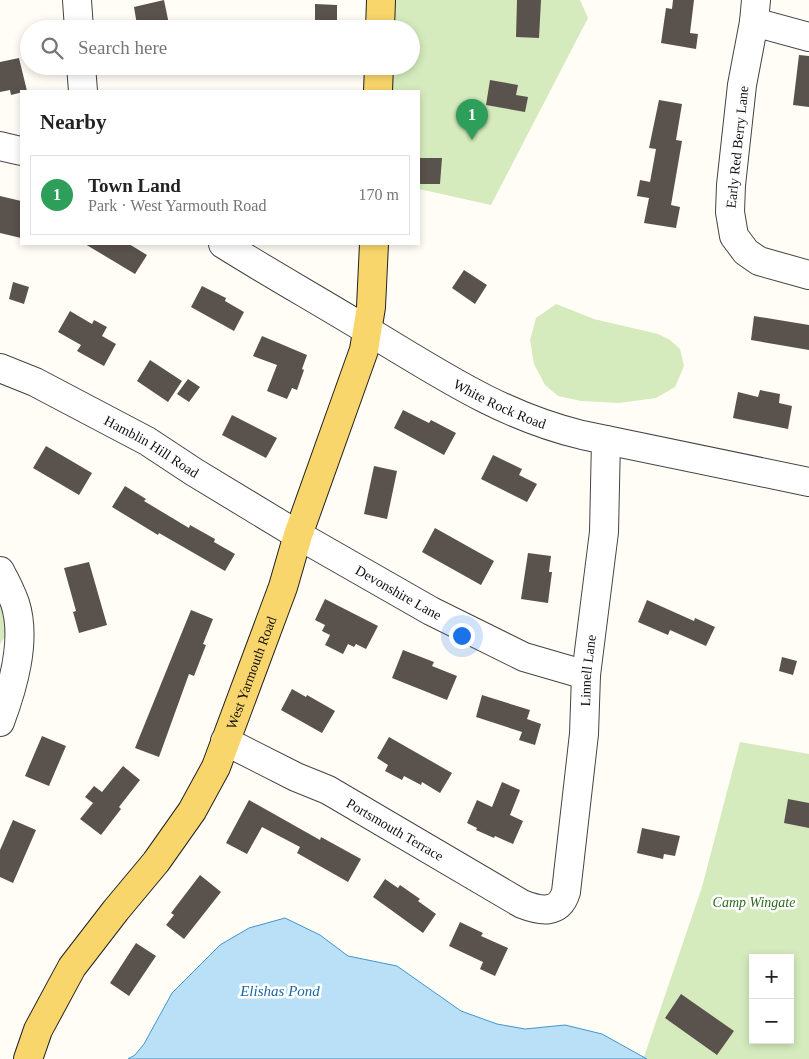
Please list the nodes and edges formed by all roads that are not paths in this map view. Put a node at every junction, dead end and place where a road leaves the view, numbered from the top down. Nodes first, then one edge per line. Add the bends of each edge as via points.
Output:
1 (77, 0) edge
2 (381, 0) edge
3 (755, 11) edge
4 (78, 20) edge
5 (380, 20) edge
6 (809, 37) edge
7 (82, 75) edge
8 (379, 75) edge
9 (83, 90) edge
10 (378, 90) edge
11 (0, 146) edge
12 (20, 151) edge
13 (225, 245) edge
14 (374, 245) edge
15 (809, 275) edge
16 (368, 330) junction
17 (0, 368) edge
18 (606, 440) junction
19 (809, 482) edge
20 (298, 535) junction
21 (0, 571) edge
22 (586, 675) junction
23 (0, 722) edge
24 (225, 742) junction
25 (563, 901) joint
26 (28, 1059) edge

1 - 4 street
2 - 5 main road
3 - 6 street
3 - 15 street, Early Red Berry Lane via 742,85 731,185 730,212 734,236 746,252 759,261
7 - 9 street
8 - 10 main road
11 - 12 street
13 - 16 street, White Rock Road
14 - 16 main road, West Yarmouth Road
16 - 18 street, White Rock Road via 505,410 556,429
16 - 20 main road, West Yarmouth Road via 359,366
17 - 20 street, Hamblin Hill Road via 95,412
18 - 19 street, White Rock Road
18 - 22 street, Linnell Lane via 604,532
20 - 22 street, Devonshire Lane via 431,611 524,657
20 - 24 main road, West Yarmouth Road
21 - 23 street via 15,604 18,620 18,658
22 - 25 street, Linnell Lane via 584,734
24 - 25 street, Portsmouth Terrace via 328,790 522,904 537,910 551,910
24 - 26 main road, West Yarmouth Road via 192,810 156,862 72,967 38,1030

